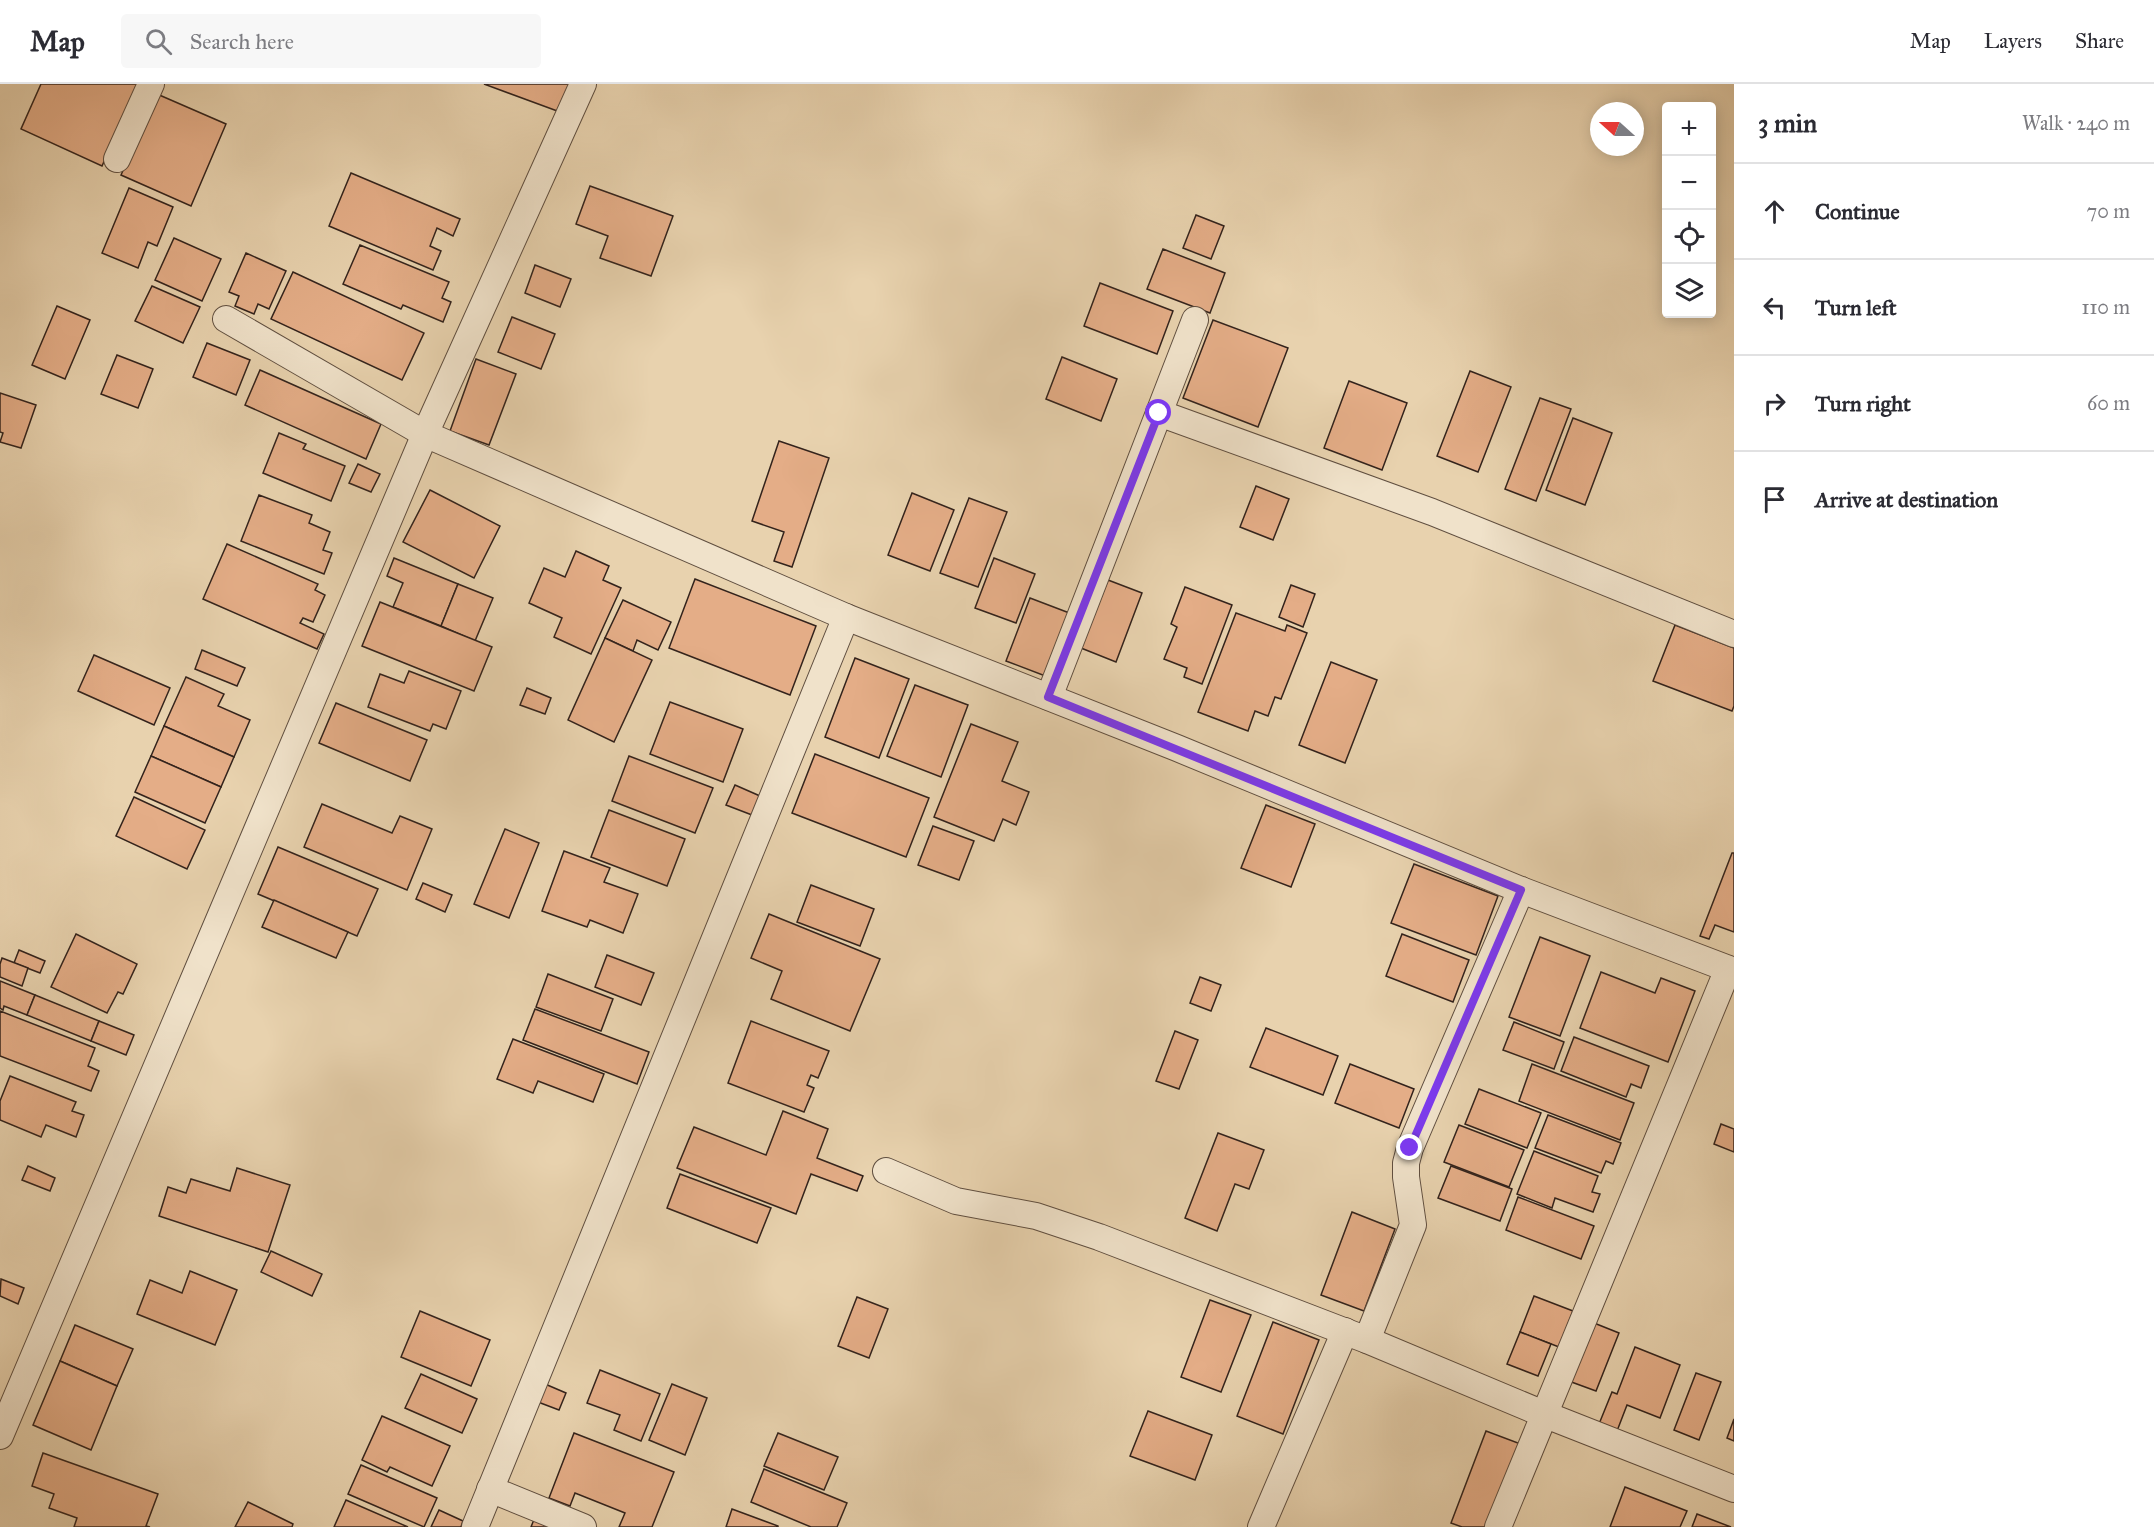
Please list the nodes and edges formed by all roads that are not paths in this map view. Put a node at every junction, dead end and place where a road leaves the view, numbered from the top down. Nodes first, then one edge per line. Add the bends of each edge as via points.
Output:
1 (151, 84) edge
2 (583, 84) edge
3 (117, 159) dead end
4 (226, 319) dead end
5 (1195, 320) dead end
6 (1159, 413) junction
7 (425, 434) junction
8 (846, 617) junction
9 (1734, 634) edge
10 (1048, 697) junction
11 (1521, 890) junction
12 (1731, 970) edge
13 (886, 1171) dead end
14 (1356, 1335) junction
15 (1546, 1415) junction
16 (0, 1436) edge
17 (490, 1489) junction
18 (1734, 1489) edge
19 (475, 1527) edge
20 (584, 1527) edge
21 (1261, 1527) edge
22 (1498, 1527) edge

1 - 3 street
2 - 7 street
4 - 7 street
5 - 6 street
6 - 9 street via 1432,512
6 - 10 street
7 - 8 street
7 - 16 street
8 - 10 street
8 - 17 street
10 - 11 street
11 - 12 street
11 - 14 street via 1410,1148 1406,1178 1413,1225
12 - 15 street
13 - 14 street via 956,1201 1036,1216 1099,1237
14 - 15 street
14 - 21 street
15 - 18 street
15 - 22 street
17 - 19 street
17 - 20 street

